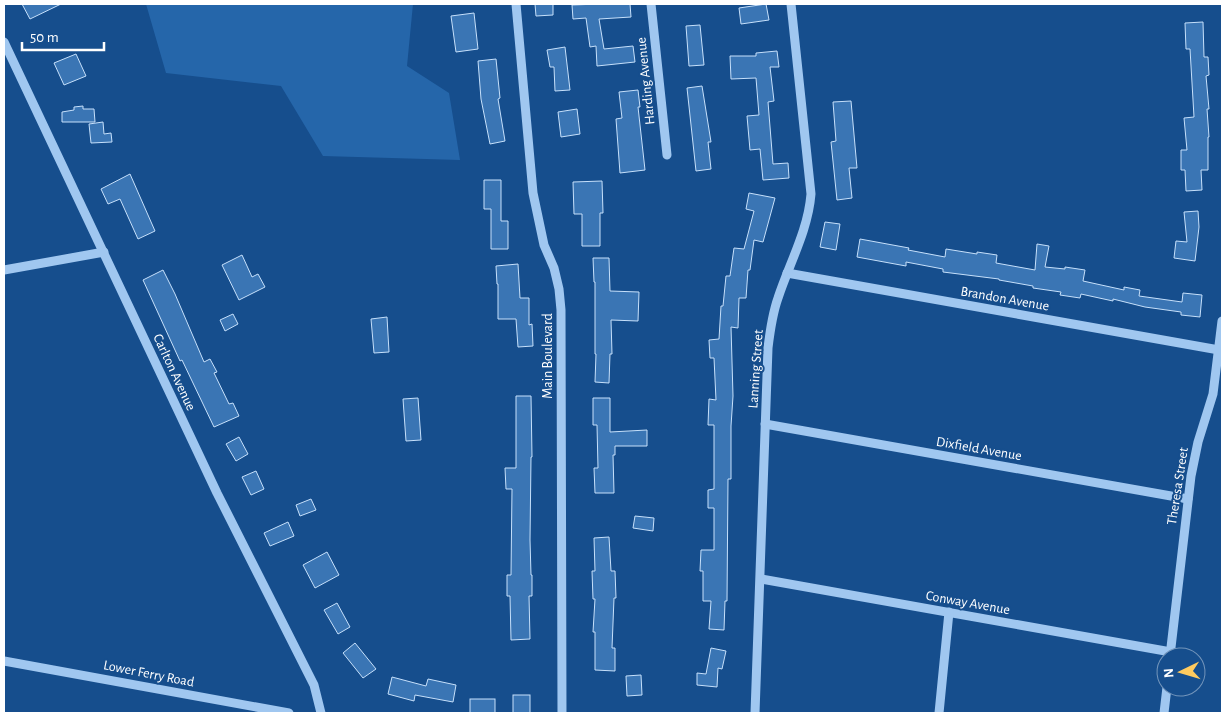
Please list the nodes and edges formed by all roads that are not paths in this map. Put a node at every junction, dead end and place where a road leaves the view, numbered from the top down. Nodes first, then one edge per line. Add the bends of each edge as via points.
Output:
1 (516, 4) edge
2 (651, 4) edge
3 (791, 4) edge
4 (4, 42) edge
5 (667, 154) dead end
6 (104, 252) junction
7 (4, 270) edge
8 (787, 273) junction
9 (1222, 322) edge
10 (1219, 350) junction
11 (765, 424) junction
12 (1188, 499) junction
13 (761, 579) junction
14 (949, 612) junction
15 (1172, 647) edge
16 (1156, 651) edge
17 (4, 660) edge
18 (1166, 697) edge
19 (289, 713) edge
20 (321, 713) edge
21 (562, 713) edge
22 (755, 713) edge
23 (939, 713) edge
24 (1164, 713) edge

1 - 21 street, Main Boulevard via 533,193 544,245 554,268 561,310
2 - 5 street, Harding Avenue
3 - 8 street, Lanning Street via 811,194 810,210
4 - 6 street, Carlton Avenue
6 - 7 street
6 - 20 street, Carlton Avenue via 217,493 314,685
8 - 10 street, Brandon Avenue
8 - 11 street, Lanning Street via 771,324
9 - 10 street, Theresa Street
10 - 12 street, Theresa Street via 1213,394 1198,442
11 - 12 street, Dixfield Avenue
11 - 13 street, Lanning Street
12 - 15 street, Theresa Street
13 - 14 street, Conway Avenue
13 - 22 street, Lanning Street
14 - 16 street, Conway Avenue
14 - 23 street
17 - 19 street, Lower Ferry Road
18 - 24 street

